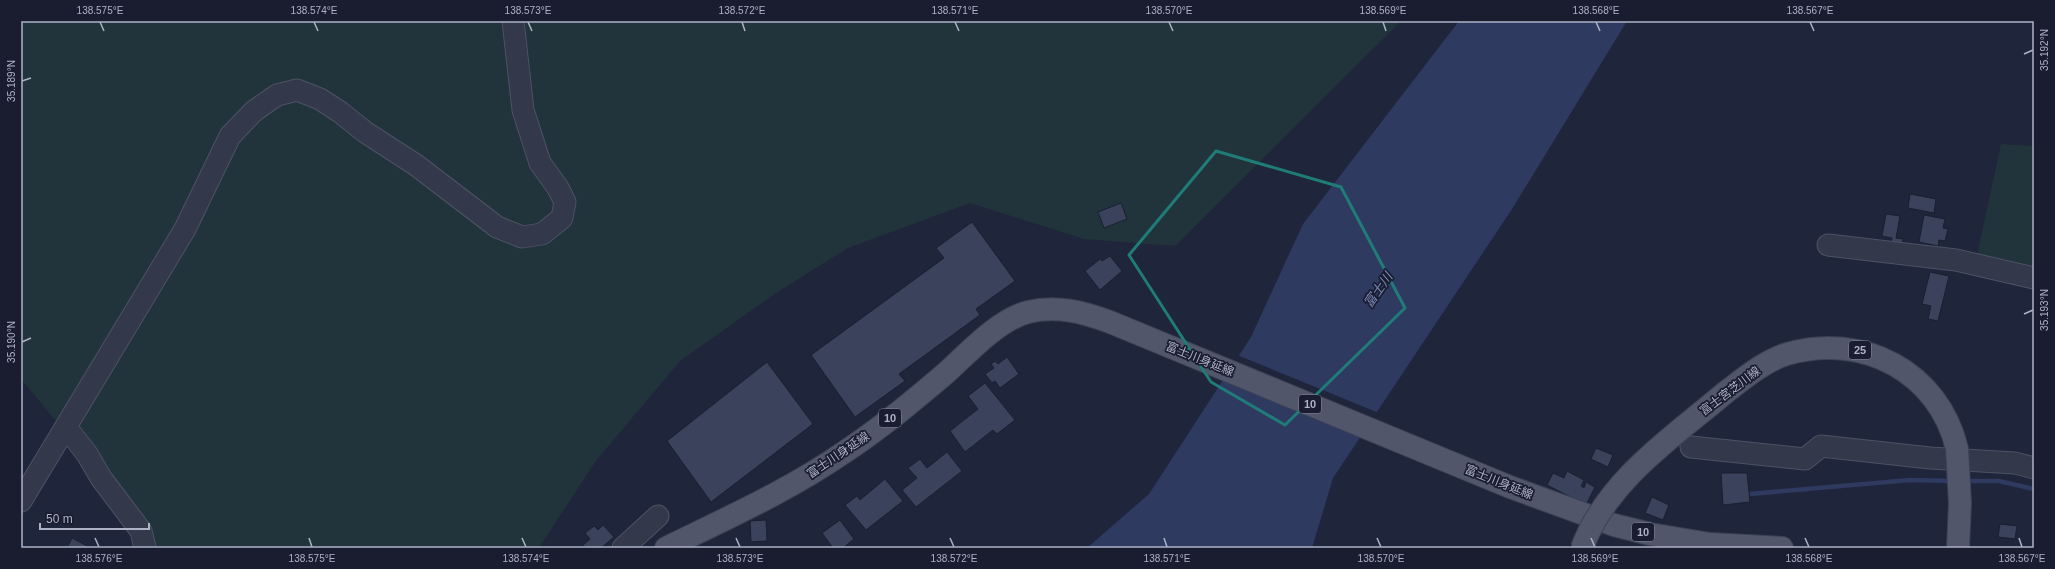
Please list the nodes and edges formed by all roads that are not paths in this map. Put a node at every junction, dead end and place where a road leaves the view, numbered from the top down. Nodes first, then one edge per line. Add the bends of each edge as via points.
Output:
1 (513, 21) edge
2 (1828, 245) dead end
3 (2034, 278) edge
4 (66, 427) junction
5 (1691, 447) dead end
6 (2034, 468) edge
7 (21, 501) edge
8 (658, 516) dead end
9 (145, 548) edge
10 (623, 548) edge
11 (666, 548) edge
12 (1582, 548) edge
13 (1782, 548) edge
14 (1958, 548) edge

1 - 4 street via 523,110 540,163 565,202 562,218 542,234 522,237 497,227 416,165 320,99 297,90 277,95 254,111 230,136 186,229
2 - 3 street via 1956,260
4 - 7 street
4 - 9 street via 140,531
5 - 6 street via 1805,459 1821,446 1930,458 2015,463
8 - 10 street
11 - 13 main road, 富士川身延線 / 10 via 807,476 847,451 915,399 1006,321 1027,312 1050,309 1079,311 1110,322 1510,487 1614,525 1710,544
12 - 14 main road, 富士宮芝川線 / 25, bridge via 1588,531 1611,497 1636,468 1726,392 1750,373 1786,354 1824,347 1859,350 1881,357 1908,373 1930,395 1948,419 1956,449 1960,503

